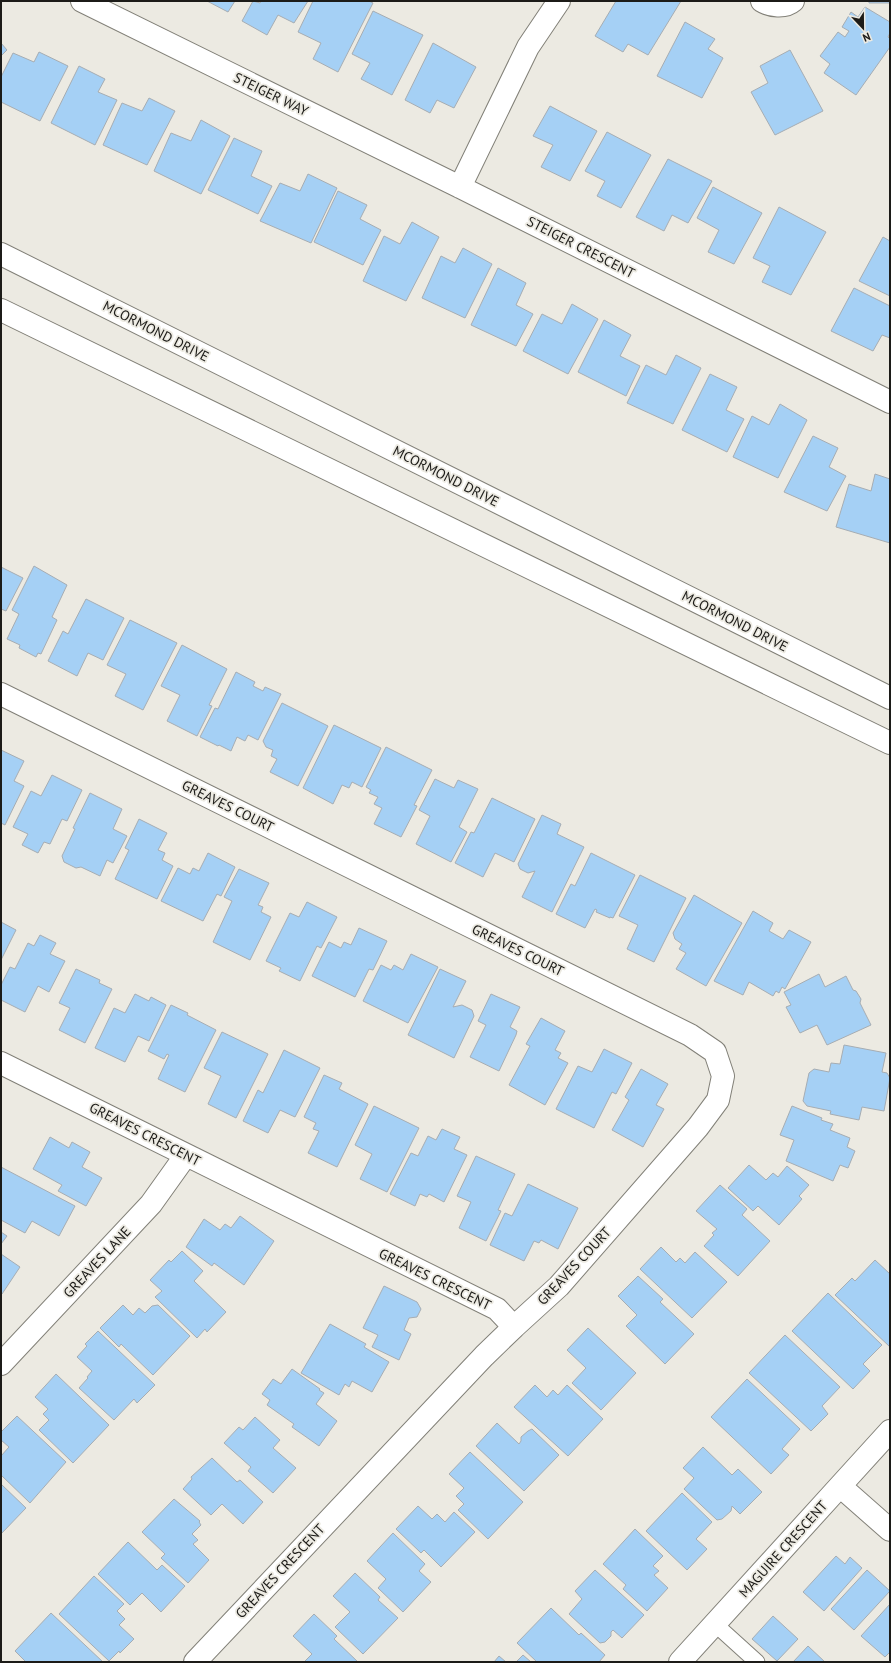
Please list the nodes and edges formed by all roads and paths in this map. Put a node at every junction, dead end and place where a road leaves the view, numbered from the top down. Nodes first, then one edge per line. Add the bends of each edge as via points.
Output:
1 (82, 1) edge
2 (559, 1) edge
3 (762, 1) edge
4 (793, 1) edge
5 (460, 187) junction
6 (1, 254) edge
7 (1, 310) edge
8 (890, 402) edge
9 (1, 694) edge
10 (890, 698) edge
11 (890, 743) edge
12 (1, 1063) edge
13 (186, 1155) junction
14 (514, 1327) junction
15 (1, 1364) edge
16 (890, 1431) edge
17 (840, 1486) junction
18 (890, 1530) edge
19 (715, 1624) junction
20 (194, 1662) edge
21 (680, 1662) edge
22 (757, 1662) edge

1 - 5 street, STEIGER WAY
2 - 5 street via 528,47
3 - 4 street via 769,5 789,5
5 - 8 street, STEIGER CRESCENT
6 - 10 street, MCORMOND DRIVE
7 - 11 street
9 - 14 street, GREAVES COURT via 690,1035 715,1052 723,1076 718,1100 710,1111 559,1286
12 - 13 street, GREAVES CRESCENT
13 - 14 street, GREAVES CRESCENT via 497,1309
13 - 15 street, GREAVES LANE via 151,1204
14 - 20 street, GREAVES CRESCENT
16 - 17 street, MAGUIRE CRESCENT
17 - 18 street
17 - 19 street, MAGUIRE CRESCENT
19 - 21 street, MAGUIRE CRESCENT
19 - 22 lane

